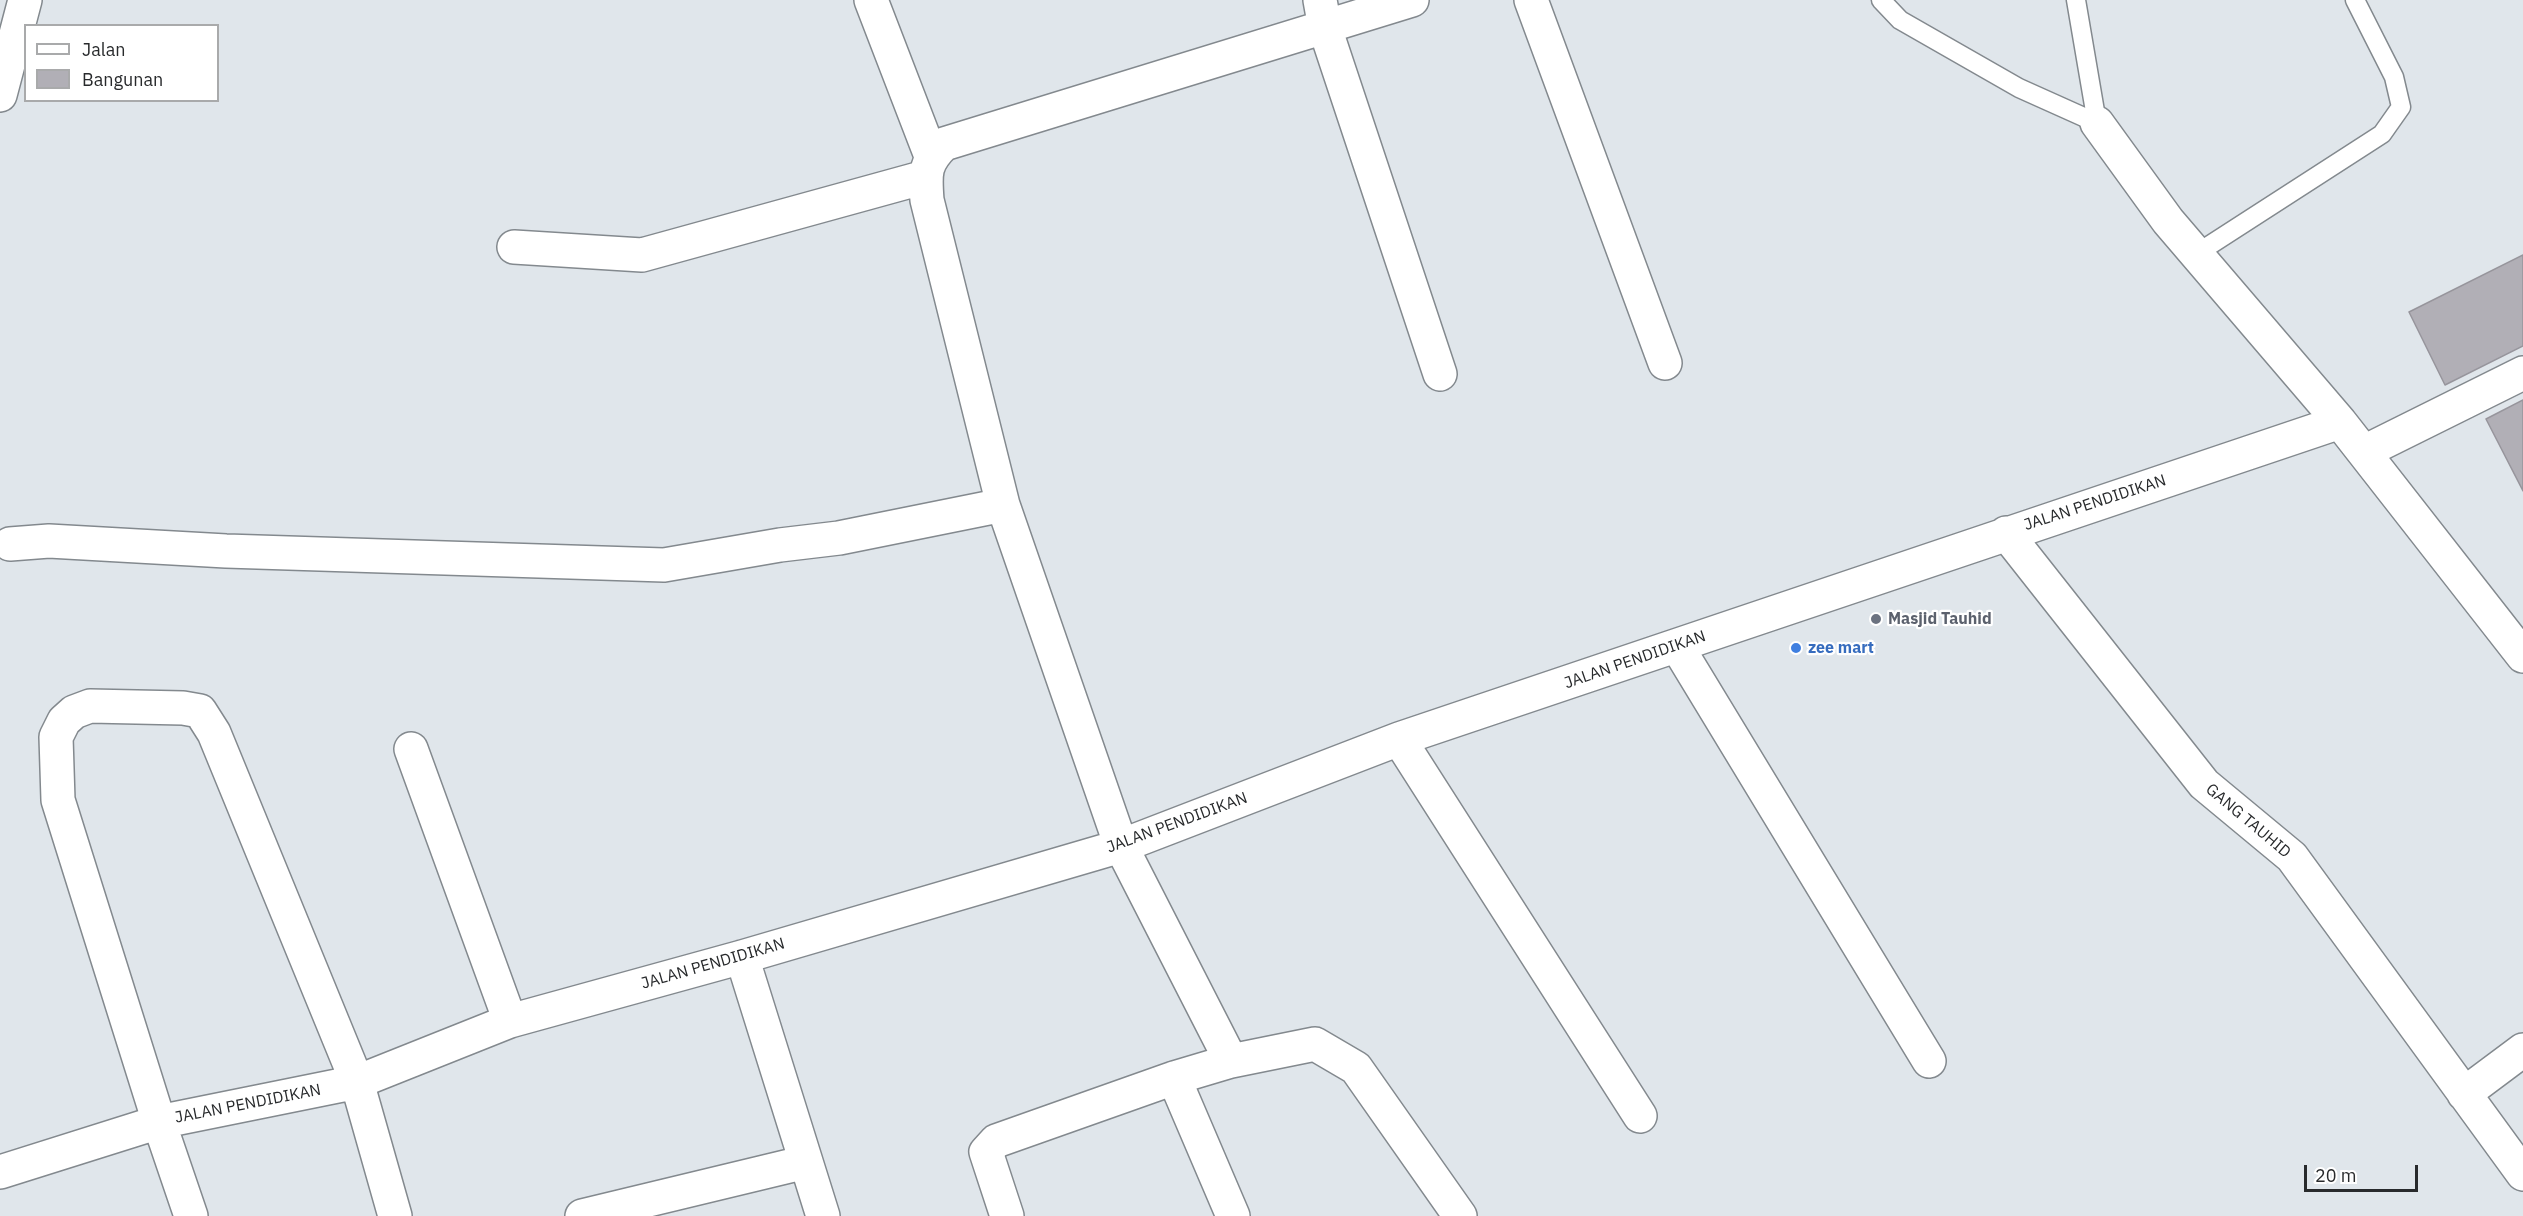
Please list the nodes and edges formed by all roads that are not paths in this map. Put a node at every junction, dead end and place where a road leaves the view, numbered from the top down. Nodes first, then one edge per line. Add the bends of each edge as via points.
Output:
1 (25, 0) edge
2 (871, 0) edge
3 (1412, 0) edge
4 (1531, 0) edge
5 (1881, 0) edge
6 (2076, 0) edge
7 (2355, 0) edge
8 (1322, 14) edge
9 (2, 77) edge
10 (2097, 123) junction
11 (928, 167) junction
12 (514, 247) dead end
13 (2196, 254) junction
14 (1665, 363) dead end
15 (2523, 373) edge
16 (1440, 374) dead end
17 (2340, 422) junction
18 (2364, 452) junction
19 (1004, 505) junction
20 (2006, 533) junction
21 (10, 544) dead end
22 (1677, 646) junction
23 (2523, 656) edge
24 (1399, 739) junction
25 (411, 749) dead end
26 (1120, 846) junction
27 (742, 957) junction
28 (510, 1021) junction
29 (2523, 1050) edge
30 (1231, 1061) junction
31 (1929, 1061) dead end
32 (1174, 1078) junction
33 (357, 1082) junction
34 (2464, 1094) junction
35 (1640, 1116) dead end
36 (159, 1122) junction
37 (806, 1162) junction
38 (0, 1172) edge
39 (2523, 1174) edge
40 (191, 1216) edge
41 (395, 1216) edge
42 (582, 1216) edge
43 (823, 1216) edge
44 (1008, 1216) edge
45 (1233, 1216) edge
46 (1460, 1216) edge

1 - 9 street
2 - 11 street
3 - 8 street
4 - 14 street
5 - 10 lane via 1900,20 2019,88
6 - 10 lane
7 - 13 lane via 2394,77 2401,107 2382,134
8 - 11 street via 944,144
8 - 16 street
10 - 13 street
11 - 12 street via 642,255
11 - 19 street via 927,200
13 - 17 street
15 - 18 street
17 - 18 street
17 - 20 street, JALAN PENDIDIKAN
18 - 23 street
19 - 21 street via 839,538 664,565 49,542
19 - 26 street
20 - 22 street, JALAN PENDIDIKAN
20 - 34 street, GANG TAUHID via 2204,784 2292,857
22 - 24 street, JALAN PENDIDIKAN
22 - 31 street
24 - 26 street, JALAN PENDIDIKAN
24 - 35 street
25 - 28 street
26 - 27 street, JALAN PENDIDIKAN
26 - 30 street
27 - 28 street, JALAN PENDIDIKAN
27 - 37 street
28 - 33 street, JALAN PENDIDIKAN
29 - 34 street
30 - 32 street
30 - 46 street via 1315,1044 1356,1068
32 - 44 street via 996,1141 986,1152
32 - 45 street
33 - 36 street, JALAN PENDIDIKAN
33 - 36 street via 214,733 200,711 90,706 64,721 56,737 58,800
33 - 41 street
34 - 39 street, GANG TAUHID
36 - 38 street, JALAN PENDIDIKAN
36 - 40 street
37 - 42 street
37 - 43 street

